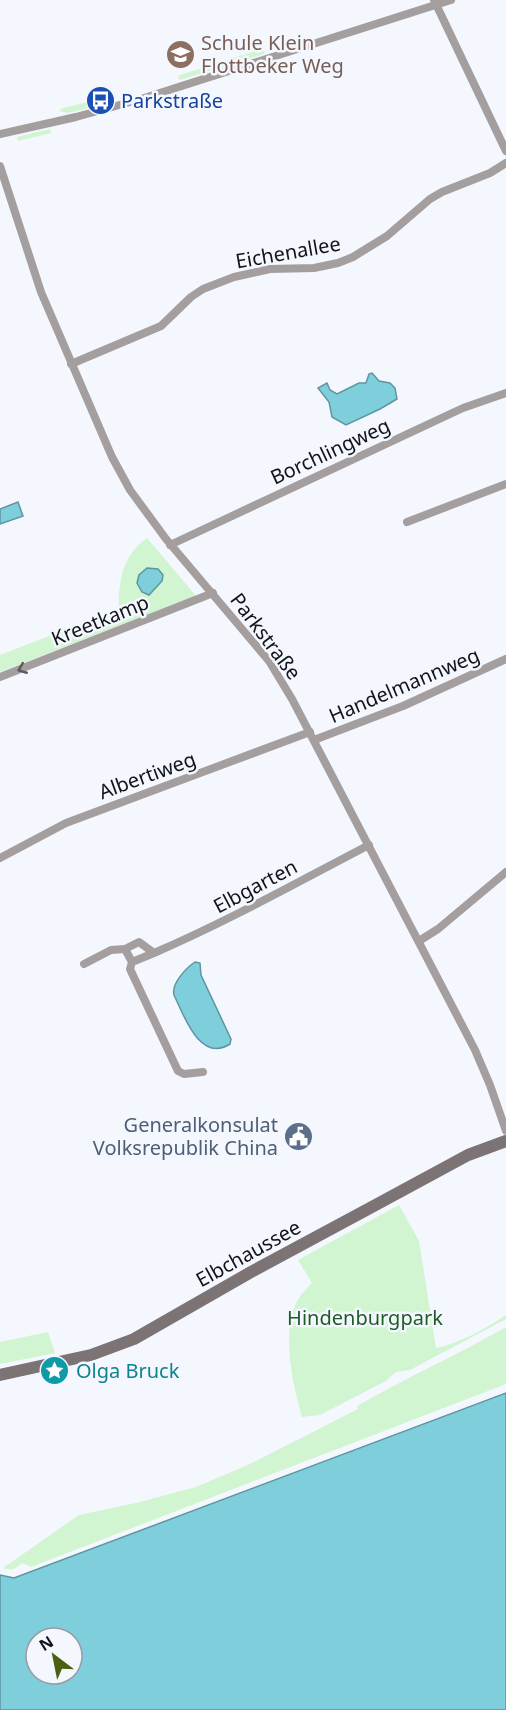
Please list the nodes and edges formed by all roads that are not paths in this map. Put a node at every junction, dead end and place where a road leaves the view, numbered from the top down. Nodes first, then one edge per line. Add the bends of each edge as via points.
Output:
1 (452, 0) edge
2 (435, 2) edge
3 (0, 134) edge
4 (506, 151) edge
5 (506, 163) edge
6 (0, 166) edge
7 (71, 364) junction
8 (506, 393) edge
9 (506, 484) edge
10 (407, 522) dead end
11 (170, 545) junction
12 (213, 593) junction
13 (506, 659) edge
14 (0, 677) edge
15 (312, 736) junction
16 (369, 844) junction
17 (0, 858) edge
18 (506, 872) edge
19 (419, 941) junction
20 (125, 949) junction
21 (154, 953) junction
22 (132, 962) junction
23 (84, 964) dead end
24 (203, 1072) dead end
25 (506, 1131) edge
26 (506, 1141) edge
27 (0, 1375) edge

1 - 2 street
2 - 3 street via 141,99
2 - 4 street
5 - 7 street, Eichenallee via 476,180 442,192 387,236 353,257 327,266 270,269 234,277 191,297 161,326
6 - 7 street, Parkstraße via 41,292
7 - 11 street, Parkstraße via 130,490
8 - 11 street, Borchlingweg via 452,413
9 - 10 street
11 - 12 street, Parkstraße
12 -> 14 street, Kreetkamp
12 - 15 street, Parkstraße via 269,661
13 - 15 street, Handelmannweg via 403,706
15 - 16 street, Parkstraße
15 - 17 street, Albertiweg via 66,823
16 - 19 street, Parkstraße
16 - 21 street, Elbgarten via 266,901
18 - 19 street
19 - 25 street, Parkstraße via 484,1070
20 - 21 street via 139,942
20 - 22 street
20 - 23 street via 111,950
21 - 22 street, Elbgarten
22 - 24 street via 130,969 178,1071
26 - 27 main road, Elbchaussee via 468,1155 134,1339 83,1357

